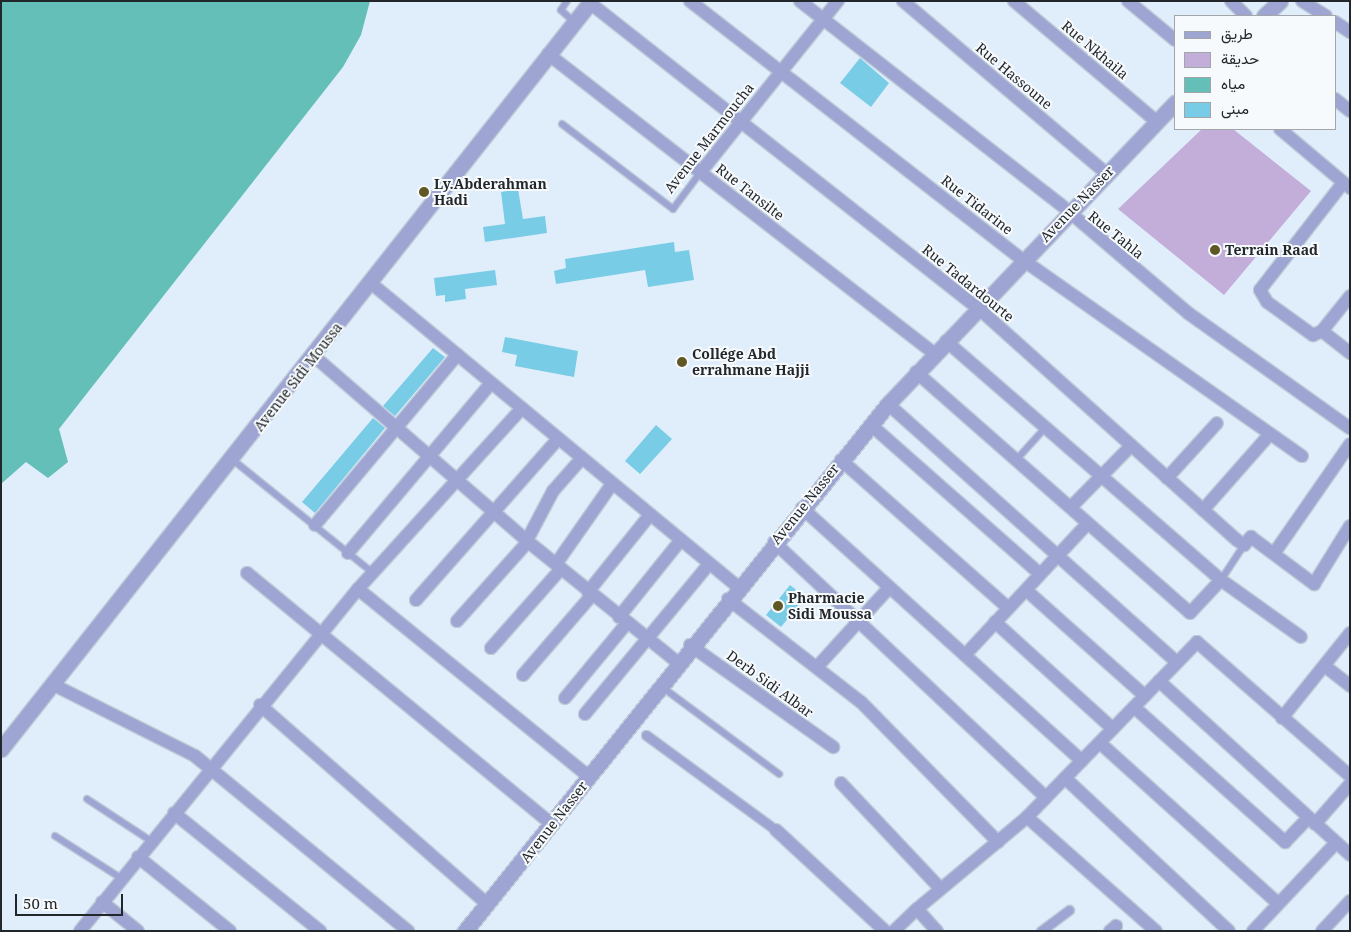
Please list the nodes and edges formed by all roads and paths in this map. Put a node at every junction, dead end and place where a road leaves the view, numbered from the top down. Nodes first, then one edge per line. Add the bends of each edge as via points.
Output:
1 (567, 1) edge
2 (690, 1) edge
3 (800, 1) edge
4 (838, 1) edge
5 (903, 1) edge
6 (1014, 1) edge
7 (1128, 1) edge
8 (1231, 1) edge
9 (1280, 1) edge
10 (1302, 1) edge
11 (591, 2) edge
12 (1245, 15) edge
13 (1265, 15) edge
14 (1324, 15) edge
15 (823, 19) junction
16 (574, 22) junction
17 (1336, 23) edge
18 (1350, 32) edge
19 (1174, 39) edge
20 (548, 54) junction
21 (781, 72) junction
22 (1336, 100) edge
23 (1174, 104) edge
24 (1350, 111) edge
25 (1156, 121) junction
26 (740, 122) junction
27 (562, 124) dead end
28 (1281, 130) edge
29 (700, 172) junction
30 (1106, 173) junction
31 (1347, 183) edge
32 (1066, 214) junction
33 (1023, 260) junction
34 (372, 284) junction
35 (1350, 296) edge
36 (977, 307) junction
37 (1322, 331) junction
38 (946, 341) junction
39 (934, 353) junction
40 (1350, 353) edge
41 (457, 355) junction
42 (314, 357) junction
43 (916, 372) junction
44 (491, 383) junction
45 (888, 404) junction
46 (522, 408) junction
47 (1217, 423) dead end
48 (871, 424) junction
49 (1045, 428) junction
50 (1350, 428) edge
51 (397, 429) junction
52 (1270, 434) junction
53 (558, 439) junction
54 (1350, 444) edge
55 (1131, 446) junction
56 (430, 456) junction
57 (1302, 456) dead end
58 (582, 458) junction
59 (233, 460) junction
60 (841, 460) junction
61 (1016, 460) junction
62 (1102, 476) junction
63 (1167, 478) junction
64 (457, 479) junction
65 (612, 484) junction
66 (1071, 507) junction
67 (802, 508) junction
68 (1203, 510) junction
69 (494, 512) junction
70 (650, 515) junction
71 (1088, 523) junction
72 (315, 525) junction
73 (1350, 526) edge
74 (526, 540) junction
75 (681, 540) junction
76 (774, 542) junction
77 (1244, 545) junction
78 (1275, 552) junction
79 (348, 553) junction
80 (1058, 555) junction
81 (710, 564) junction
82 (558, 567) junction
83 (372, 572) junction
84 (247, 573) dead end
85 (1040, 574) junction
86 (1221, 580) junction
87 (889, 588) junction
88 (358, 589) junction
89 (1026, 590) junction
90 (733, 593) junction
91 (590, 594) junction
92 (416, 600) dead end
93 (1008, 608) junction
94 (623, 620) junction
95 (457, 621) dead end
96 (857, 622) junction
97 (995, 622) junction
98 (321, 633) junction
99 (1350, 633) edge
100 (1301, 637) dead end
101 (647, 639) junction
102 (690, 645) junction
103 (491, 648) dead end
104 (965, 655) junction
105 (677, 662) junction
106 (1177, 662) junction
107 (817, 667) junction
108 (1326, 668) junction
109 (523, 675) dead end
110 (1159, 681) junction
111 (659, 684) junction
112 (54, 685) junction
113 (1350, 686) edge
114 (1145, 696) junction
115 (565, 698) dead end
116 (260, 705) junction
117 (1134, 707) junction
118 (585, 714) dead end
119 (1282, 718) junction
120 (1113, 729) junction
121 (639, 730) junction
122 (1100, 743) junction
123 (833, 747) dead end
124 (1, 750) edge
125 (1082, 760) junction
126 (210, 766) junction
127 (779, 774) dead end
128 (1350, 776) edge
129 (589, 777) junction
130 (1065, 778) junction
131 (841, 783) dead end
132 (1350, 784) edge
133 (1046, 797) junction
134 (87, 799) dead end
135 (174, 813) junction
136 (1027, 817) junction
137 (1312, 821) junction
138 (553, 825) junction
139 (776, 830) joint
140 (55, 836) dead end
141 (151, 841) junction
142 (998, 842) junction
143 (1336, 843) junction
144 (1350, 855) edge
145 (138, 857) junction
146 (122, 878) junction
147 (940, 888) junction
148 (1350, 900) edge
149 (102, 902) junction
150 (1278, 903) junction
151 (487, 904) junction
152 (918, 909) junction
153 (1069, 910) dead end
154 (80, 931) edge
155 (138, 931) edge
156 (230, 931) edge
157 (320, 931) edge
158 (408, 931) edge
159 (465, 931) edge
160 (885, 931) edge
161 (894, 931) edge
162 (937, 931) edge
163 (1042, 931) edge
164 (1156, 931) edge
165 (1229, 931) edge
166 (1253, 931) edge
167 (1322, 931) edge

1 - 16 lane via 561,10
2 - 21 street, Rue Tidarine
3 - 15 street, Rue Tahla
4 - 15 street, Avenue Marmoucha
5 - 30 street, Rue Hassoune
6 - 25 street, Rue Nkhaila
7 - 19 street
8 - 12 street
9 - 13 street
10 - 14 street
11 - 16 street, Avenue Sidi Moussa
11 - 26 street, Rue Tadardourte
15 - 21 street, Avenue Marmoucha
15 - 32 street, Rue Tahla via 1060,204
16 - 20 street, Avenue Sidi Moussa
17 - 18 street
20 - 29 street, Rue Tansilte
20 - 34 street, Avenue Sidi Moussa
21 - 26 street, Avenue Marmoucha
21 - 33 street, Rue Tidarine
22 - 24 street
23 - 25 street, Avenue Nasser
25 - 30 street, Avenue Nasser
26 - 29 street, Avenue Marmoucha
26 - 36 street, Rue Tadardourte
27 - 29 lane, Avenue Marmoucha via 673,209
28 - 31 street
29 - 39 street, Rue Tansilte
30 - 32 street, Avenue Nasser
31 - 37 street via 1260,290 1267,302 1305,332 1313,335
32 - 33 street, Avenue Nasser
32 - 50 street, Rue Tahla via 1195,318
33 - 36 street, Avenue Nasser
33 - 52 street, Rue Tidarine
34 - 41 street
34 - 42 street, Avenue Sidi Moussa
35 - 37 street
36 - 38 street, Avenue Nasser
36 - 55 street, Rue Tadardourte
37 - 40 street
38 - 39 street, Avenue Nasser
38 - 49 street
39 - 43 street, Avenue Nasser
41 - 44 street
41 - 51 street
42 - 51 street
42 - 59 street, Avenue Sidi Moussa
43 - 45 street, Avenue Nasser
43 - 61 street
44 - 46 street
44 - 56 street
45 - 48 street, Avenue Nasser
45 - 80 street
46 - 53 street
46 - 64 street
47 - 63 street
48 - 60 street, Avenue Nasser
48 - 85 street
49 - 61 lane
49 - 62 street
51 - 56 street
51 - 72 street
52 - 57 street, Rue Tidarine
52 - 68 street
53 - 58 street
53 - 69 street
54 - 78 street
55 - 62 street
55 - 63 street, Rue Tadardourte
56 - 64 street
56 - 79 street
58 - 65 street
58 - 74 street via 553,491
59 - 72 lane
59 - 112 street, Avenue Sidi Moussa
60 - 67 street, Avenue Nasser
60 - 93 street
61 - 66 street
62 - 66 street
62 - 86 street
63 - 68 street, Rue Tadardourte
64 - 69 street
64 - 83 street
65 - 70 street
65 - 82 street
66 - 71 street
67 - 76 street, Avenue Nasser
67 - 87 street
68 - 77 street, Rue Tadardourte
69 - 74 street
69 - 92 street
70 - 75 street
70 - 91 street
71 - 80 street
71 - 86 street via 1190,614
72 - 79 lane
73 - 78 street via 1314,584
74 - 82 street
74 - 95 street
75 - 81 street
75 - 94 street
76 - 90 street, Avenue Nasser
76 - 96 street
77 - 78 street via 1251,537
77 - 86 lane
79 - 83 lane
80 - 85 street
80 - 106 street
81 - 90 street
81 - 101 street
82 - 91 street
82 - 103 street
83 - 88 street
84 - 98 street
85 - 89 street
86 - 100 street
87 - 96 street
87 - 104 street
88 - 98 street
88 - 129 street
89 - 93 street
89 - 114 street
90 - 102 street, Avenue Nasser
90 - 107 street
91 - 94 street
91 - 109 street
93 - 97 street
94 - 101 street
94 - 115 street
96 - 107 street
96 - 133 street
97 - 104 street
97 - 120 street
98 - 116 street
98 - 138 street
99 - 108 street
101 - 105 street
101 - 118 street
102 - 105 street, Avenue Nasser
102 - 123 street, Derb Sidi Albar
104 - 125 street
105 - 111 street, Avenue Nasser
106 - 110 street
106 - 119 street via 1196,642
107 - 142 street via 900,738
108 - 113 street
108 - 119 street
110 - 114 street
110 - 137 street
111 - 121 street, Avenue Nasser
111 - 127 lane
112 - 124 street, Avenue Sidi Moussa
112 - 126 street
114 - 117 street
116 - 126 street
116 - 151 street
117 - 120 street
117 - 137 street via 1285,842
119 - 128 street
120 - 122 street
121 - 129 street, Avenue Nasser
121 - 139 street
122 - 125 street
122 - 150 street
125 - 130 street
126 - 135 street
126 - 158 street
129 - 138 street, Avenue Nasser
130 - 133 street
130 - 165 street
131 - 147 street
132 - 137 street
133 - 136 street
134 - 141 lane
135 - 141 street
135 - 157 street
136 - 142 street
136 - 164 street
137 - 143 street
138 - 151 street, Avenue Nasser
139 - 160 street
140 - 146 lane
141 - 145 street
142 - 147 street
143 - 144 street
143 - 150 street
145 - 146 street
145 - 156 street
146 - 149 street
147 - 152 street
148 - 167 street
149 - 154 street
149 - 155 street
150 - 166 street
151 - 159 street, Avenue Nasser
152 - 161 street
152 - 162 street
153 - 163 street

